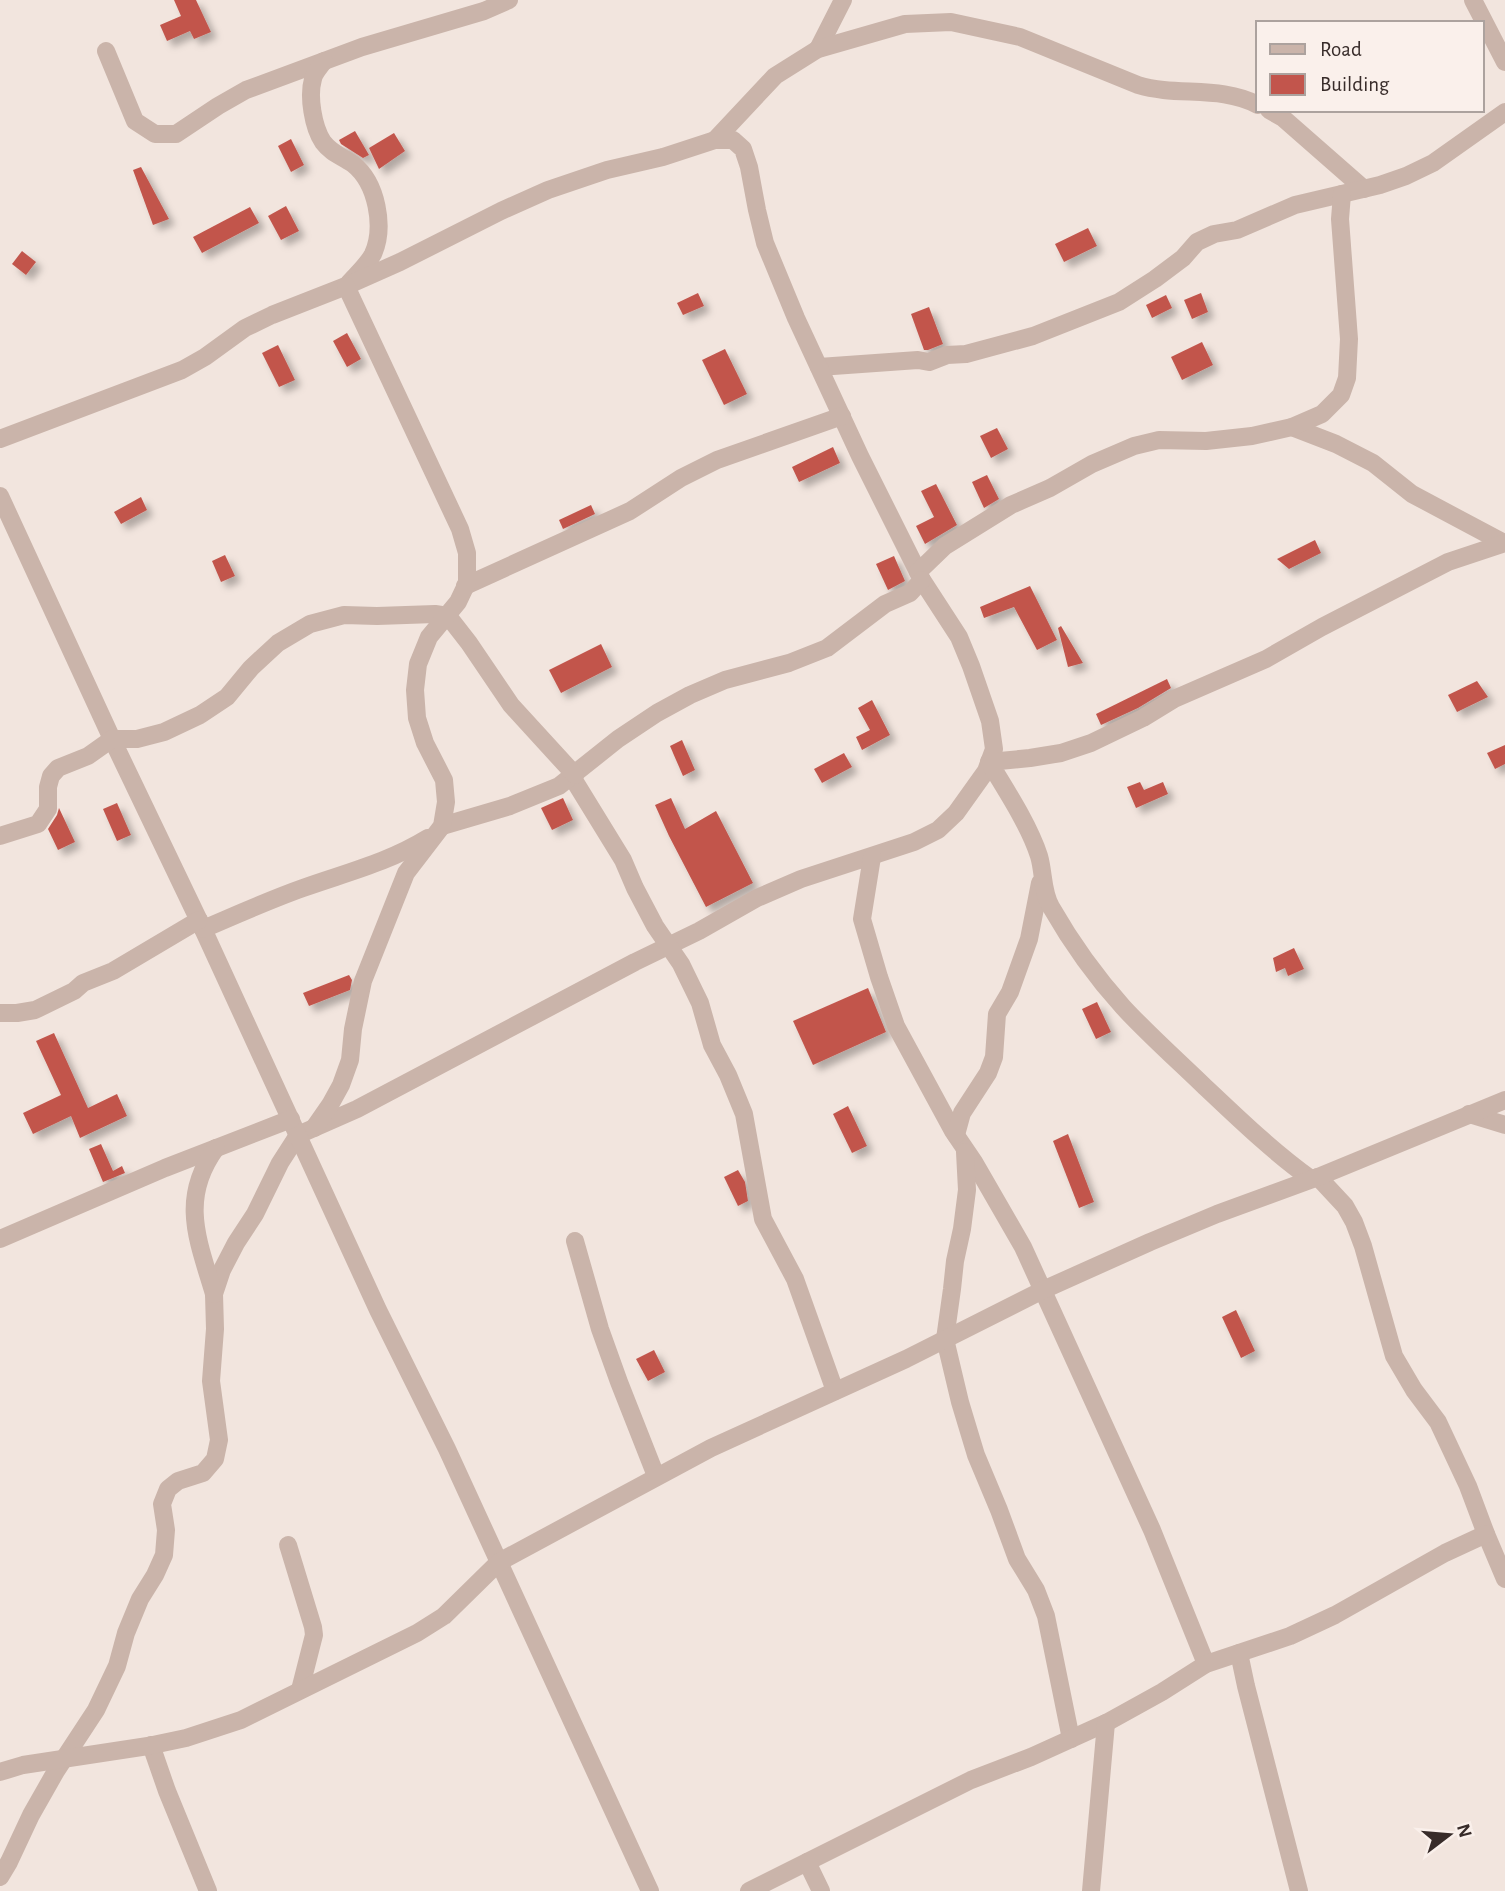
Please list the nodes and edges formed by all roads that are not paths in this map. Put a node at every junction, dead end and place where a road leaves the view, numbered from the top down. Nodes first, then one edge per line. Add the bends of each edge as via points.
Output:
1 (464, 0) edge
2 (509, 0) edge
3 (844, 0) edge
4 (1474, 0) edge
5 (484, 11) junction
6 (818, 49) junction
7 (106, 51) dead end
8 (324, 61) junction
9 (1505, 62) edge
10 (1256, 104) edge
11 (1273, 112) edge
12 (1505, 114) edge
13 (715, 140) junction
14 (1364, 189) junction
15 (1342, 194) junction
16 (346, 286) junction
17 (820, 367) junction
18 (842, 416) junction
19 (1292, 427) junction
20 (0, 439) edge
21 (0, 496) edge
22 (1504, 543) edge
23 (920, 576) junction
24 (465, 586) junction
25 (448, 616) junction
26 (113, 739) junction
27 (989, 762) junction
28 (573, 776) junction
29 (440, 829) junction
30 (0, 835) edge
31 (872, 857) junction
32 (1042, 871) junction
33 (201, 925) junction
34 (670, 945) junction
35 (35, 1010) junction
36 (0, 1013) edge
37 (0, 1027) edge
38 (1505, 1100) edge
39 (1469, 1114) junction
40 (1505, 1125) edge
41 (301, 1127) junction
42 (960, 1142) junction
43 (216, 1148) junction
44 (1315, 1178) junction
45 (0, 1239) edge
46 (575, 1241) dead end
47 (1043, 1290) junction
48 (214, 1294) junction
49 (945, 1339) junction
50 (835, 1391) junction
51 (656, 1476) junction
52 (1486, 1534) junction
53 (288, 1545) dead end
54 (499, 1562) junction
55 (1505, 1579) edge
56 (1240, 1653) junction
57 (1206, 1664) junction
58 (300, 1690) junction
59 (1106, 1723) junction
60 (1071, 1739) junction
61 (152, 1745) junction
62 (65, 1758) junction
63 (0, 1772) edge
64 (807, 1862) junction
65 (0, 1877) edge
66 (208, 1891) edge
67 (650, 1891) edge
68 (749, 1891) edge
69 (821, 1891) edge
70 (1091, 1891) edge
71 (1299, 1891) edge

1 - 5 street
2 - 5 street
3 - 6 street
4 - 9 street
5 - 8 street
6 - 10 street via 905,24 951,22 1020,37 1154,90 1206,91
6 - 13 street via 775,76
7 - 8 street via 135,121 155,134 176,134 246,90
8 - 16 street via 313,77 314,119 322,140 370,186 379,229 373,253
11 - 14 street
12 - 14 street via 1433,163
13 - 16 street via 548,190
13 - 17 street via 733,140 743,149 765,243
14 - 15 street
15 - 17 street via 1295,205 1245,227 1214,234 1119,302 1033,336 929,362
15 - 19 street via 1348,378 1322,414
16 - 20 street via 245,328 182,370
16 - 24 street via 460,529 467,553
17 - 18 street
18 - 23 street
18 - 24 street via 717,460 630,511
19 - 22 street via 1373,463 1412,494
19 - 23 street via 1240,438 1159,440 1134,446 1010,505 945,545
21 - 26 street
22 - 27 street via 1448,562 1266,659 1174,699 1091,743 1062,753
23 - 27 street via 959,637 971,666 990,721 994,749
23 - 28 street via 910,593 885,604 827,648 690,695 618,739
24 - 25 street
25 - 26 street via 344,615 310,625 278,643 227,697 201,715 164,732
25 - 28 street via 511,705
25 - 29 street via 429,637 418,664 415,690 425,743 444,780 446,802
26 - 30 street via 58,768 48,788 48,809 38,824
26 - 33 street
27 - 31 street via 956,813 938,830
27 - 32 street via 1017,809
28 - 29 street via 510,806
28 - 34 street via 623,860 655,926
29 - 33 street via 381,862
29 - 41 street via 406,873 363,981 350,1060 341,1085 330,1105
31 - 34 street via 757,898
31 - 42 street via 862,919 879,977 896,1026
32 - 42 street via 1028,939 998,1014 994,1057 961,1113
32 - 44 street via 1050,905 1123,1006 1254,1133 1288,1163
33 - 35 street
33 - 41 street
34 - 41 street via 357,1109
34 - 50 street via 700,1003 712,1045 744,1114 764,1219 795,1279
35 - 36 street
35 - 37 street
38 - 39 street
39 - 40 street
39 - 44 street
41 - 43 street
41 - 48 street via 236,1243
41 - 54 street via 378,1310
42 - 47 street via 1023,1247
42 - 49 street via 967,1190
43 - 45 street
43 - 48 street via 197,1186 193,1214
44 - 47 street via 1195,1223
44 - 52 street via 1345,1206 1354,1222 1394,1356 1437,1422
46 - 51 street via 611,1361
47 - 49 street
47 - 57 street via 1152,1530
48 - 62 street via 211,1381 219,1440 215,1458 203,1473 168,1489 162,1504 164,1555 139,1599 117,1666 96,1710
49 - 50 street
49 - 60 street via 976,1455 1017,1559 1046,1616
50 - 51 street
51 - 54 street
52 - 55 street
52 - 56 street via 1324,1620
53 - 58 street via 314,1635
54 - 58 street via 444,1616
54 - 67 street
56 - 57 street
56 - 71 street
57 - 59 street
58 - 61 street via 241,1720
59 - 60 street
59 - 70 street
60 - 64 street via 971,1780
61 - 62 street
61 - 66 street
62 - 63 street
62 - 65 street
64 - 68 street
64 - 69 street

